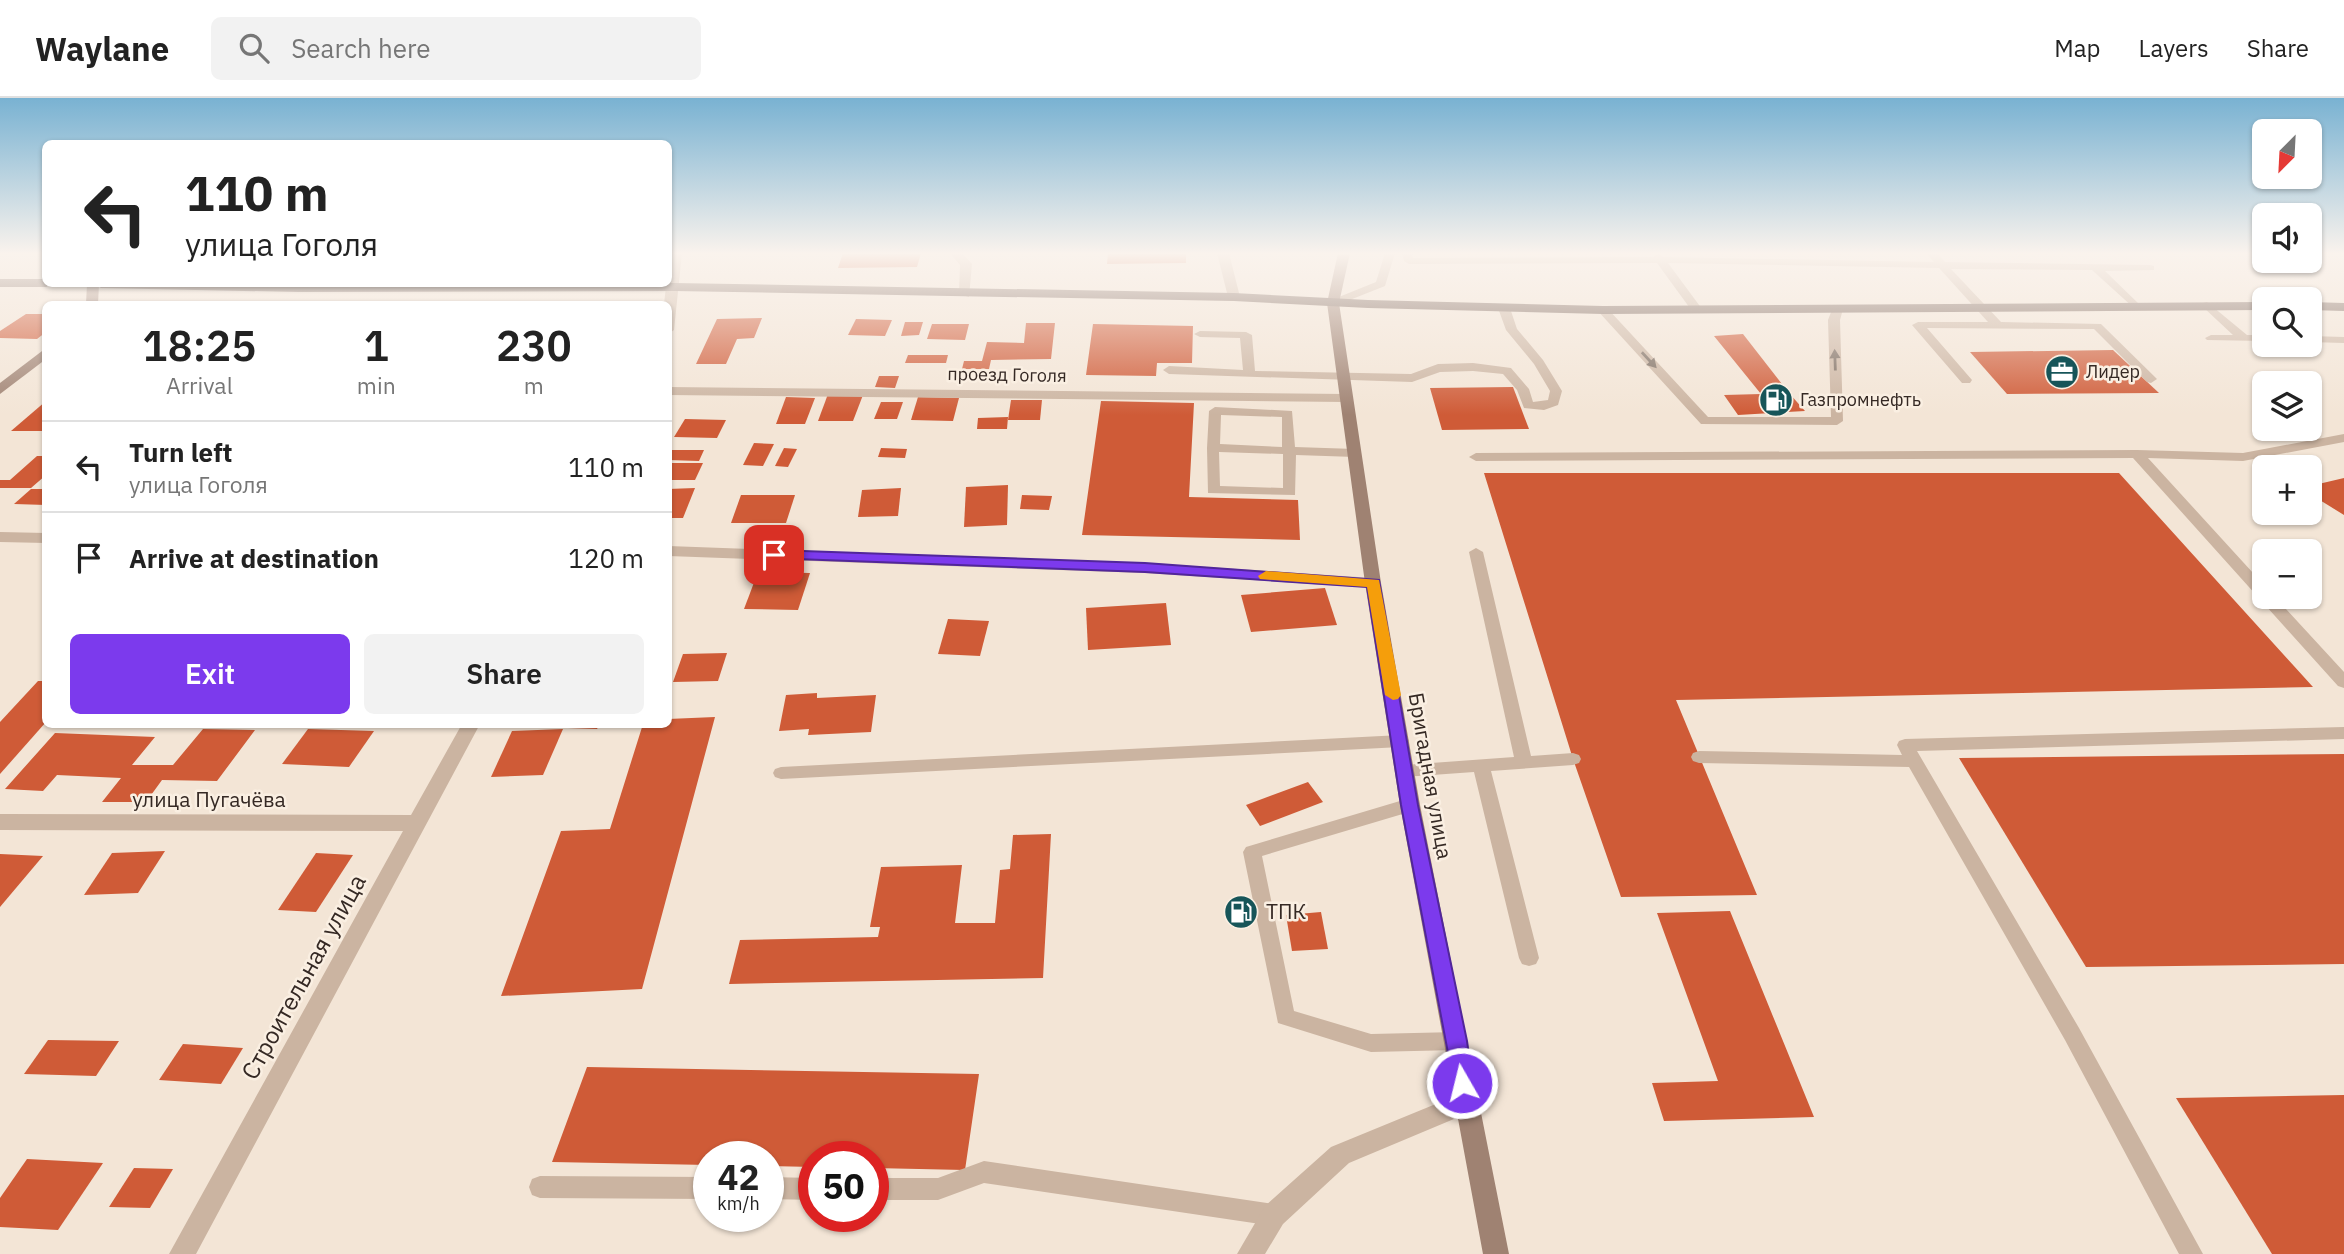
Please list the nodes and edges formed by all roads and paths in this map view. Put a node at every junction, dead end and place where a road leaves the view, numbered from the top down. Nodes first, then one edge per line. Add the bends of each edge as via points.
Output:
1 (1334, 307) edge
2 (1468, 307) edge
3 (1936, 307) edge
4 (1983, 307) edge
5 (2209, 307) edge
6 (1504, 308) junction
7 (1696, 309) joint
8 (1837, 309) junction
9 (1603, 310) junction
10 (1998, 326) junction
11 (1200, 334) dead end
12 (2211, 338) dead end
13 (2244, 338) junction
14 (2252, 338) edge
15 (2322, 339) edge
16 (2344, 340) edge
17 (42, 355) edge
18 (1170, 370) dead end
19 (1249, 374) junction
20 (1343, 377) junction
21 (2151, 379) dead end
22 (1966, 380) dead end
23 (0, 390) edge
24 (672, 391) edge
25 (1346, 398) junction
26 (2344, 438) edge
27 (1213, 448) junction
28 (1288, 451) junction
29 (1355, 453) junction
30 (2137, 454) junction
31 (1476, 457) dead end
32 (0, 537) edge
33 (42, 538) edge
34 (672, 551) edge
35 (1476, 552) dead end
36 (2252, 580) edge
37 (1373, 583) junction
38 (2279, 609) edge
39 (2344, 682) edge
40 (469, 728) edge
41 (2344, 733) edge
42 (1401, 741) junction
43 (1699, 757) dead end
44 (1573, 759) dead end
45 (1914, 761) junction
46 (1524, 763) junction
47 (1480, 766) junction
48 (1404, 771) junction
49 (781, 773) dead end
50 (1410, 805) junction
51 (0, 822) edge
52 (419, 823) junction
53 (1529, 958) dead end
54 (1457, 1041) junction
55 (1465, 1103) junction
56 (540, 1187) dead end
57 (693, 1188) edge
58 (889, 1189) edge
59 (1274, 1215) junction
60 (182, 1254) edge
61 (1250, 1254) edge
62 (1496, 1254) edge
63 (2191, 1254) edge

1 - 20 main road, Бригадная улица
2 - 6 main road
3 - 8 main road
4 - 10 lane
5 - 13 lane
6 - 9 main road
6 - 20 lane via 1512,330 1556,391 1554,402 1528,405 1523,388 1507,371 1438,368 1412,378
7 - 8 main road
7 - 9 main road
9 -> 8 lane via 1705,421 1837,421
10 - 21 lane via 2097,326
10 - 22 lane via 1918,325
11 - 19 lane via 1246,335
12 - 13 lane
13 - 14 lane
15 - 16 lane
17 - 23 main road
18 - 19 lane
19 - 20 lane
20 - 25 main road, Бригадная улица
24 - 25 street, проезд Гоголя
25 - 29 main road, Бригадная улица
26 - 30 lane via 2243,457
27 - 28 lane
27 - 28 lane via 1215,411 1288,414
27 - 28 lane via 1213,490 1290,492
28 - 29 lane
29 - 37 main road, Бригадная улица
30 - 31 lane
30 - 36 lane
32 - 33 street
34 - 37 street via 1145,568
35 - 46 lane
37 - 42 main road, Бригадная улица
38 - 39 lane
40 - 52 street, Строительная улица
41 - 45 lane via 1905,745
42 - 48 main road, Бригадная улица
42 - 49 lane
43 - 45 lane
44 - 46 lane
45 - 63 lane via 2072,1034
46 - 47 lane
47 - 48 lane
47 - 53 lane
48 - 50 main road, Бригадная улица
50 - 54 main road, Бригадная улица
50 - 54 lane via 1252,852 1285,1017 1371,1043
51 - 52 street, улица Пугачёва
52 - 60 street, Строительная улица
54 - 55 main road, Бригадная улица
55 - 59 street via 1340,1155
55 - 62 main road, Бригадная улица
56 - 57 lane
58 - 59 lane via 938,1189 984,1172
59 - 61 street

